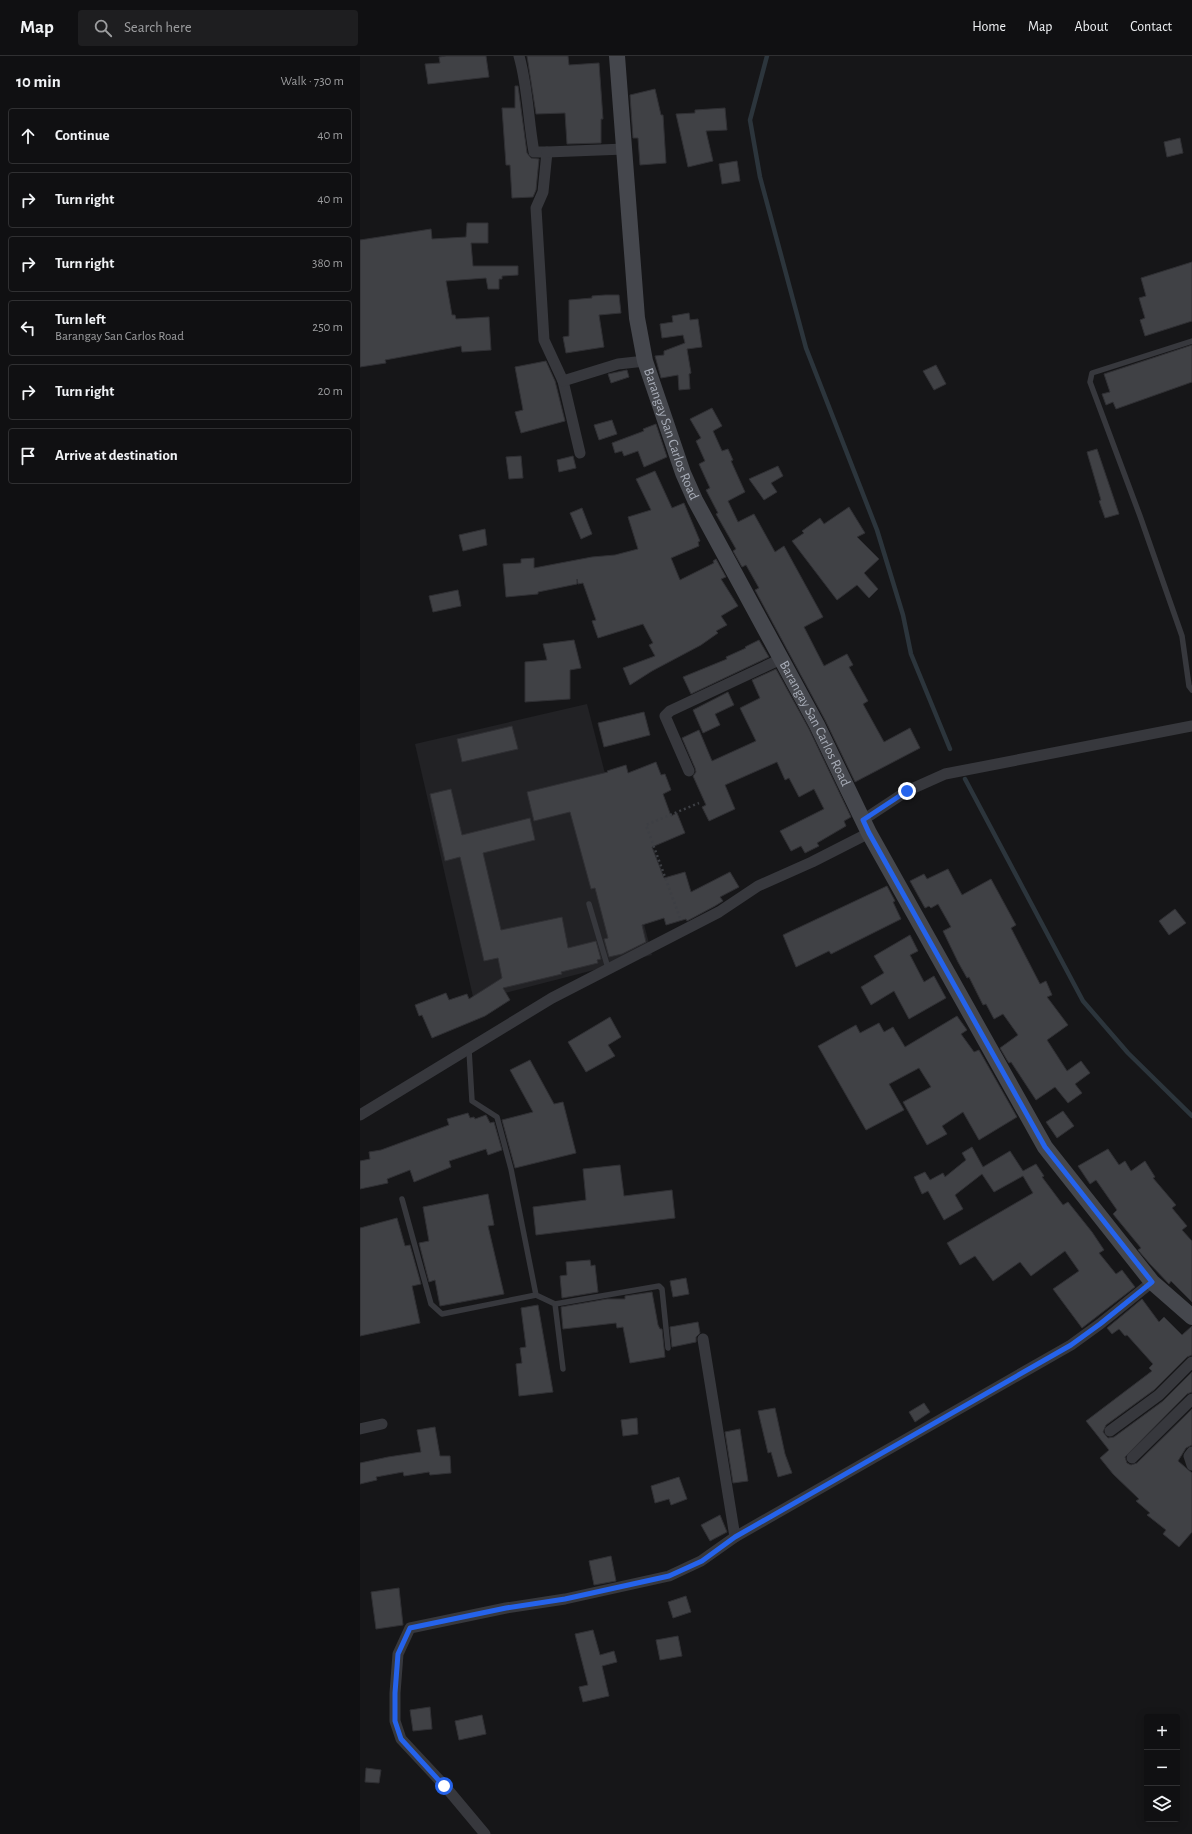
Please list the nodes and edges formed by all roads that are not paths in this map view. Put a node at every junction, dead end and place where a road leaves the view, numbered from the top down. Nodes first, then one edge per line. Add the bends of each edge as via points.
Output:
1 (520, 56) edge
2 (617, 56) edge
3 (625, 149) junction
4 (547, 152) junction
5 (1192, 340) edge
6 (645, 362) junction
7 (563, 381) junction
8 (580, 453) dead end
9 (781, 659) junction
10 (1192, 690) edge
11 (1192, 726) edge
12 (689, 771) dead end
13 (866, 826) junction
14 (589, 904) dead end
15 (608, 968) junction
16 (468, 1050) junction
17 (360, 1115) edge
18 (402, 1198) dead end
19 (1152, 1282) junction
20 (536, 1295) junction
21 (555, 1304) junction
22 (1192, 1317) edge
23 (703, 1339) dead end
24 (668, 1348) dead end
25 (1192, 1362) edge
26 (563, 1369) dead end
27 (1192, 1399) edge
28 (382, 1424) dead end
29 (360, 1429) edge
30 (1110, 1431) dead end
31 (1192, 1452) edge
32 (1132, 1458) dead end
33 (1192, 1465) edge
34 (735, 1537) junction
35 (485, 1834) edge

1 - 4 street via 525,76 534,152
2 - 3 street, Barangay San Carlos Road
3 - 4 street
3 - 6 street, Barangay San Carlos Road via 637,318
4 - 7 street via 543,192 536,208 544,340
5 - 10 lane via 1092,373 1090,382 1182,636 1189,686
6 - 7 street via 618,364
6 - 9 street, Barangay San Carlos Road via 683,473 695,500
7 - 8 street
9 - 12 street via 670,711 665,716
9 - 13 street, Barangay San Carlos Road via 817,725
11 - 13 street via 946,774 907,791
13 - 15 street via 812,862 758,886 719,912
13 - 19 street, Barangay San Carlos Road via 1045,1147
14 - 15 lane
15 - 16 street via 552,998
16 - 17 street
16 - 20 lane via 472,1101 497,1117 511,1169
18 - 20 lane via 431,1304 442,1314
19 - 22 street, Barangay San Carlos Road
19 - 34 street via 1071,1345
20 - 21 lane
21 - 24 lane via 659,1286 662,1289
21 - 26 lane
23 - 34 street
25 - 30 street via 1159,1395
27 - 32 street
28 - 29 street
31 - 33 street via 1189,1456
34 - 35 street via 702,1561 669,1576 565,1599 506,1608 410,1628 398,1654 395,1721 401,1739

